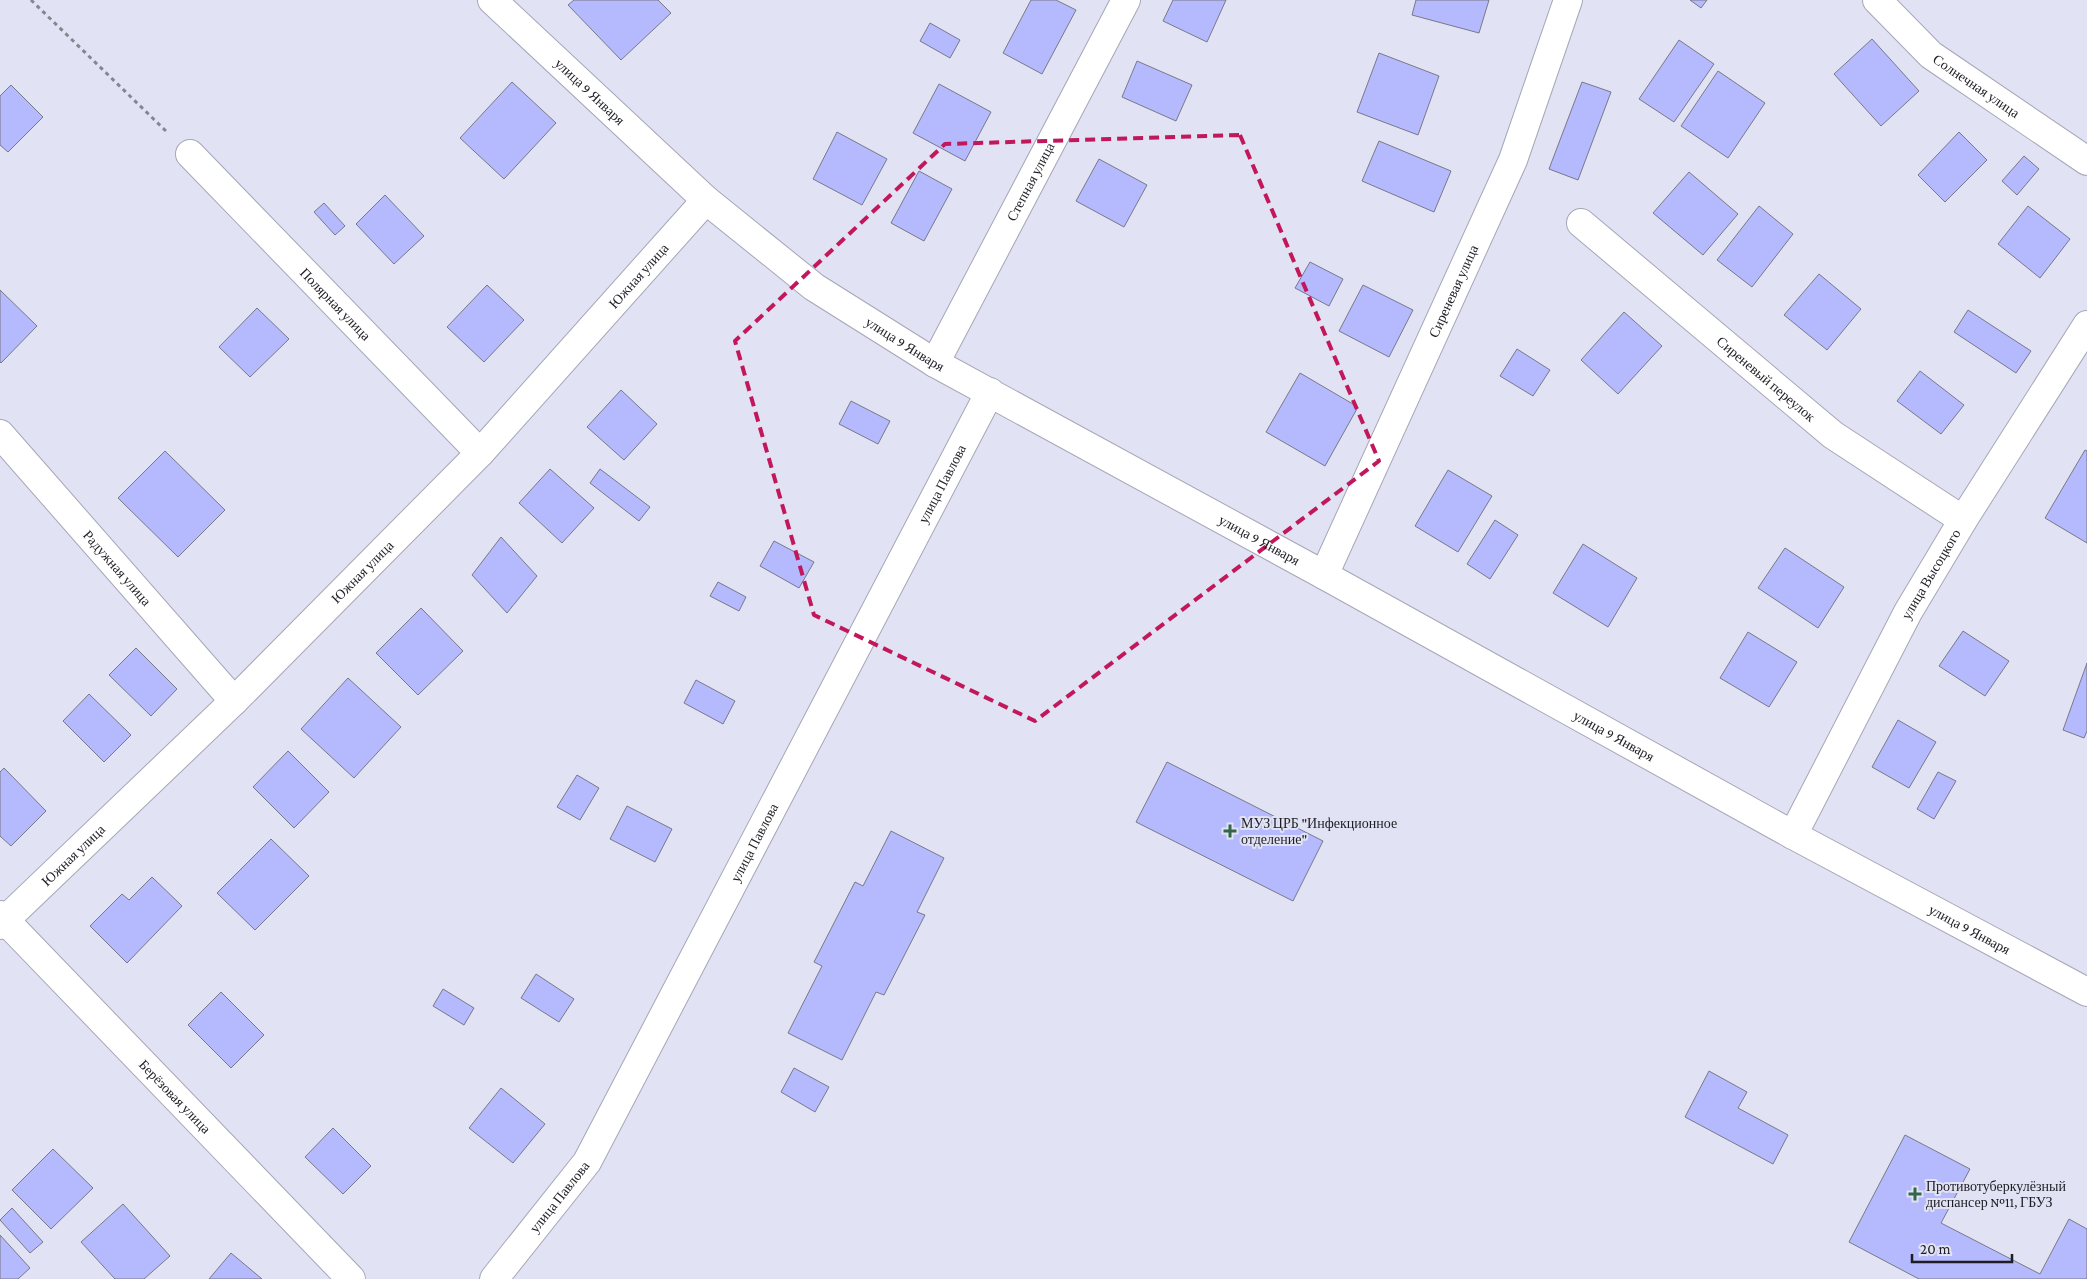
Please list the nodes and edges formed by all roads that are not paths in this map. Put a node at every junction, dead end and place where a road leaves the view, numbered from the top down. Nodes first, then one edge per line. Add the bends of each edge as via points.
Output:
1 (492, 0) edge
2 (1126, 0) edge
3 (1568, 0) edge
4 (1877, 0) edge
5 (190, 154) road end
6 (2087, 161) edge
7 (706, 200) junction
8 (1581, 223) dead end
9 (2087, 325) edge
10 (935, 363) junction
11 (990, 392) junction
12 (0, 434) edge
13 (480, 453) junction
14 (1963, 520) junction
15 (1324, 575) junction
16 (234, 701) junction
17 (1793, 835) junction
18 (2, 920) edge
19 (2087, 992) edge
20 (351, 1279) edge
21 (494, 1279) edge

1 - 7 street, улица 9 Января
2 - 10 street, Степная улица
3 - 15 street, Сиреневая улица via 1513,160
4 - 6 street, Солнечная улица via 1931,55
5 - 13 street, Полярная улица
7 - 10 street, улица 9 Января via 814,286
7 - 13 street, Южная улица
8 - 14 street, Сиреневый переулок via 1833,435
9 - 14 street, улица Высоцкого
10 - 11 street, улица 9 Января
11 - 15 street, улица 9 Января
11 - 21 street, улица Павлова via 587,1162
12 - 16 street, Радужная улица
13 - 16 street, Южная улица
14 - 17 street, улица Высоцкого via 1908,612
15 - 17 street, улица 9 Января
16 - 18 street, Южная улица
17 - 19 street, улица 9 Января
18 - 20 street, Берёзовая улица

